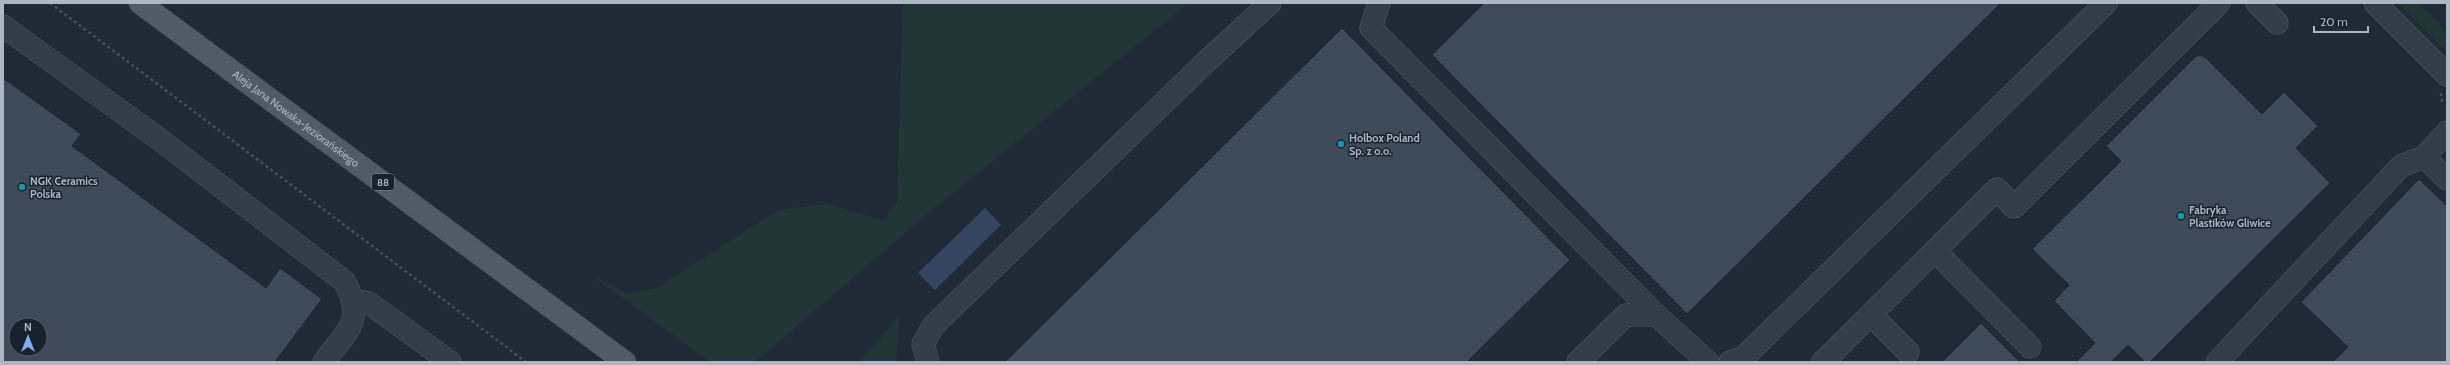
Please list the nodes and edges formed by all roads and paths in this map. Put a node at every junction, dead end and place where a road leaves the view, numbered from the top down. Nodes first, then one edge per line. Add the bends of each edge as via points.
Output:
1 (50, 3) edge
2 (140, 3) edge
3 (1270, 3) edge
4 (1379, 3) edge
5 (2106, 3) edge
6 (2219, 3) edge
7 (2257, 3) edge
8 (2375, 3) edge
9 (2277, 23) dead end
10 (3, 26) edge
11 (2447, 75) edge
12 (2447, 132) edge
13 (2424, 156) junction
14 (2447, 179) edge
15 (1934, 251) junction
16 (354, 300) junction
17 (1656, 315) junction
18 (1871, 315) junction
19 (2030, 347) dead end
20 (1908, 352) dead end
21 (324, 362) edge
22 (450, 362) edge
23 (526, 362) edge
24 (625, 362) edge
25 (928, 362) edge
26 (1578, 362) edge
27 (1708, 362) edge
28 (1730, 362) edge
29 (1823, 362) edge
30 (2217, 362) edge

1 - 23 path
2 - 24 main road, Aleja Jana Nowaka-Jeziorańskiego / 88
3 - 25 street via 933,326 923,344
4 - 17 street via 1371,28
5 - 28 street via 1744,357
6 - 15 street via 2014,207 1997,189
7 - 9 street
8 - 11 street
10 - 16 street via 163,142 345,282
12 - 13 street
13 - 14 street
13 - 30 street via 2401,166
15 - 18 street
15 - 19 street
16 - 21 street via 355,313 352,324
16 - 22 street via 369,303
17 - 26 street via 1626,315
17 - 27 street
18 - 20 street
18 - 29 street

